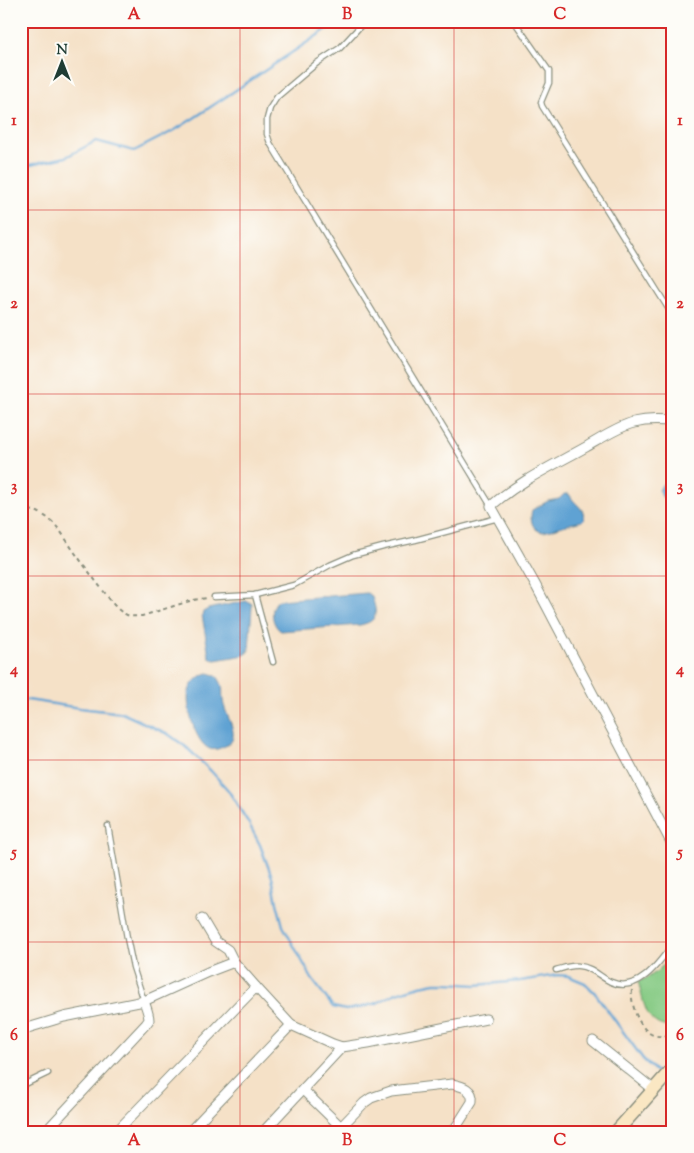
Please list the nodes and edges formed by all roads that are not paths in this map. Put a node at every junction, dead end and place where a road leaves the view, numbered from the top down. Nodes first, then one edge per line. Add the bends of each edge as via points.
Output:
1 (365, 21) edge
2 (514, 21) edge
3 (673, 316) edge
4 (673, 422) edge
5 (491, 506) junction
6 (498, 518) junction
7 (255, 595) junction
8 (214, 597) road end
9 (273, 662) dead end
10 (108, 826) dead end
11 (673, 846) edge
12 (202, 919) dead end
13 (673, 944) edge
14 (234, 962) junction
15 (556, 970) dead end
16 (256, 988) junction
17 (144, 1001) junction
18 (486, 1019) dead end
19 (291, 1025) junction
20 (21, 1030) edge
21 (593, 1041) dead end
22 (342, 1047) junction
23 (672, 1069) edge
24 (48, 1073) dead end
25 (21, 1086) edge
26 (655, 1087) junction
27 (303, 1090) junction
28 (341, 1130) edge
29 (44, 1132) edge
30 (116, 1132) edge
31 (189, 1132) edge
32 (263, 1132) edge
33 (453, 1132) edge
34 (616, 1132) edge

1 - 5 lane via 340,48 277,97 267,119 267,134
2 - 3 lane via 549,71 542,106
4 - 5 street via 633,423 613,432 511,490
5 - 6 street
6 - 7 lane via 353,555 294,585
6 - 11 street
7 - 8 lane
7 - 9 lane
10 - 17 lane via 127,938
12 - 14 street via 215,941 228,950
13 - 15 lane via 649,974 632,982 612,982 578,966
14 - 16 street
14 - 17 street
16 - 19 street
16 - 30 street
17 - 20 street via 64,1017
17 - 29 street via 150,1020
18 - 22 street
19 - 22 street
19 - 31 street
21 - 26 street
22 - 27 street
23 - 26 main road
24 - 25 lane
26 - 34 main road
27 - 28 street
27 - 32 street
28 - 33 street via 364,1103 382,1094 452,1084 461,1086 473,1096

